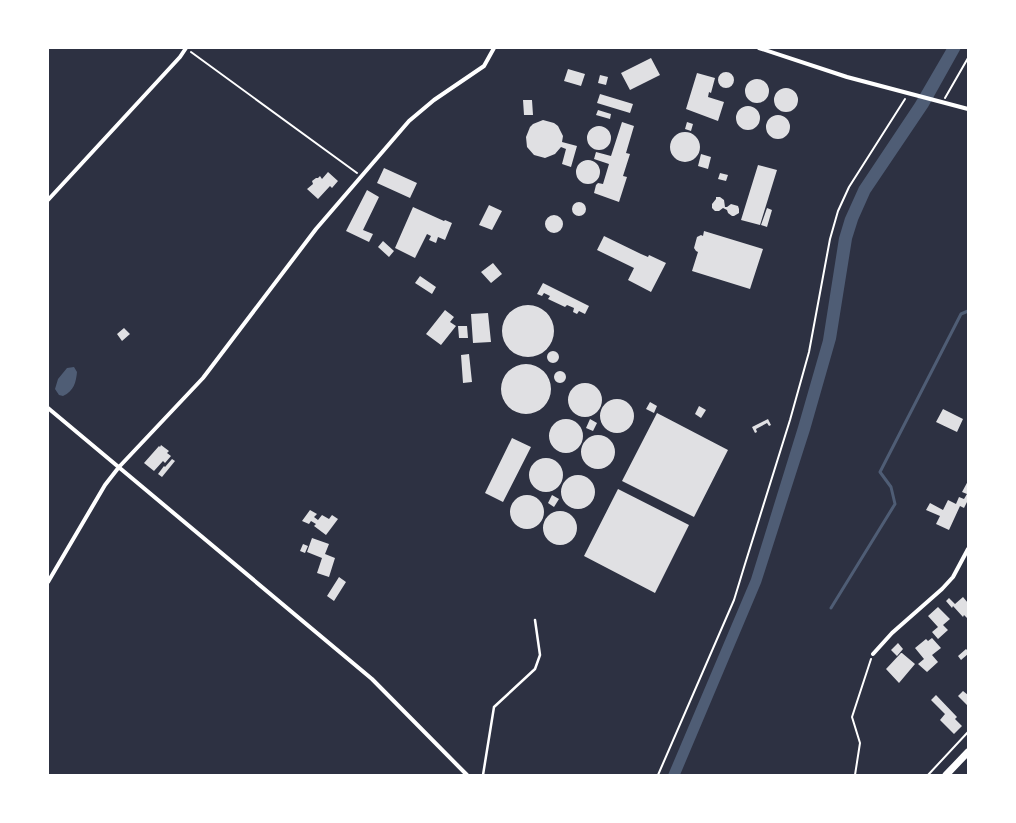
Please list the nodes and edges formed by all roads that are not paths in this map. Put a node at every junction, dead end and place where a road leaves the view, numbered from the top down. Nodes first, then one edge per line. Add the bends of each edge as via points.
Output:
1 (186, 48) edge
2 (494, 48) edge
3 (759, 48) edge
4 (968, 109) edge
5 (48, 200) edge
6 (48, 408) edge
7 (119, 467) junction
8 (968, 549) edge
9 (48, 582) edge
10 (535, 620) dead end
11 (873, 654) road end
12 (968, 752) edge
13 (467, 775) edge
14 (483, 775) edge
15 (946, 775) edge

1 - 5 street via 180,58
2 - 7 street via 484,66 409,120 316,229 204,378
3 - 4 street via 847,77
6 - 7 street
7 - 9 street via 105,485
7 - 13 street via 372,679
8 - 11 street via 953,577
10 - 14 lane via 540,656 535,670 494,707
12 - 15 main road

